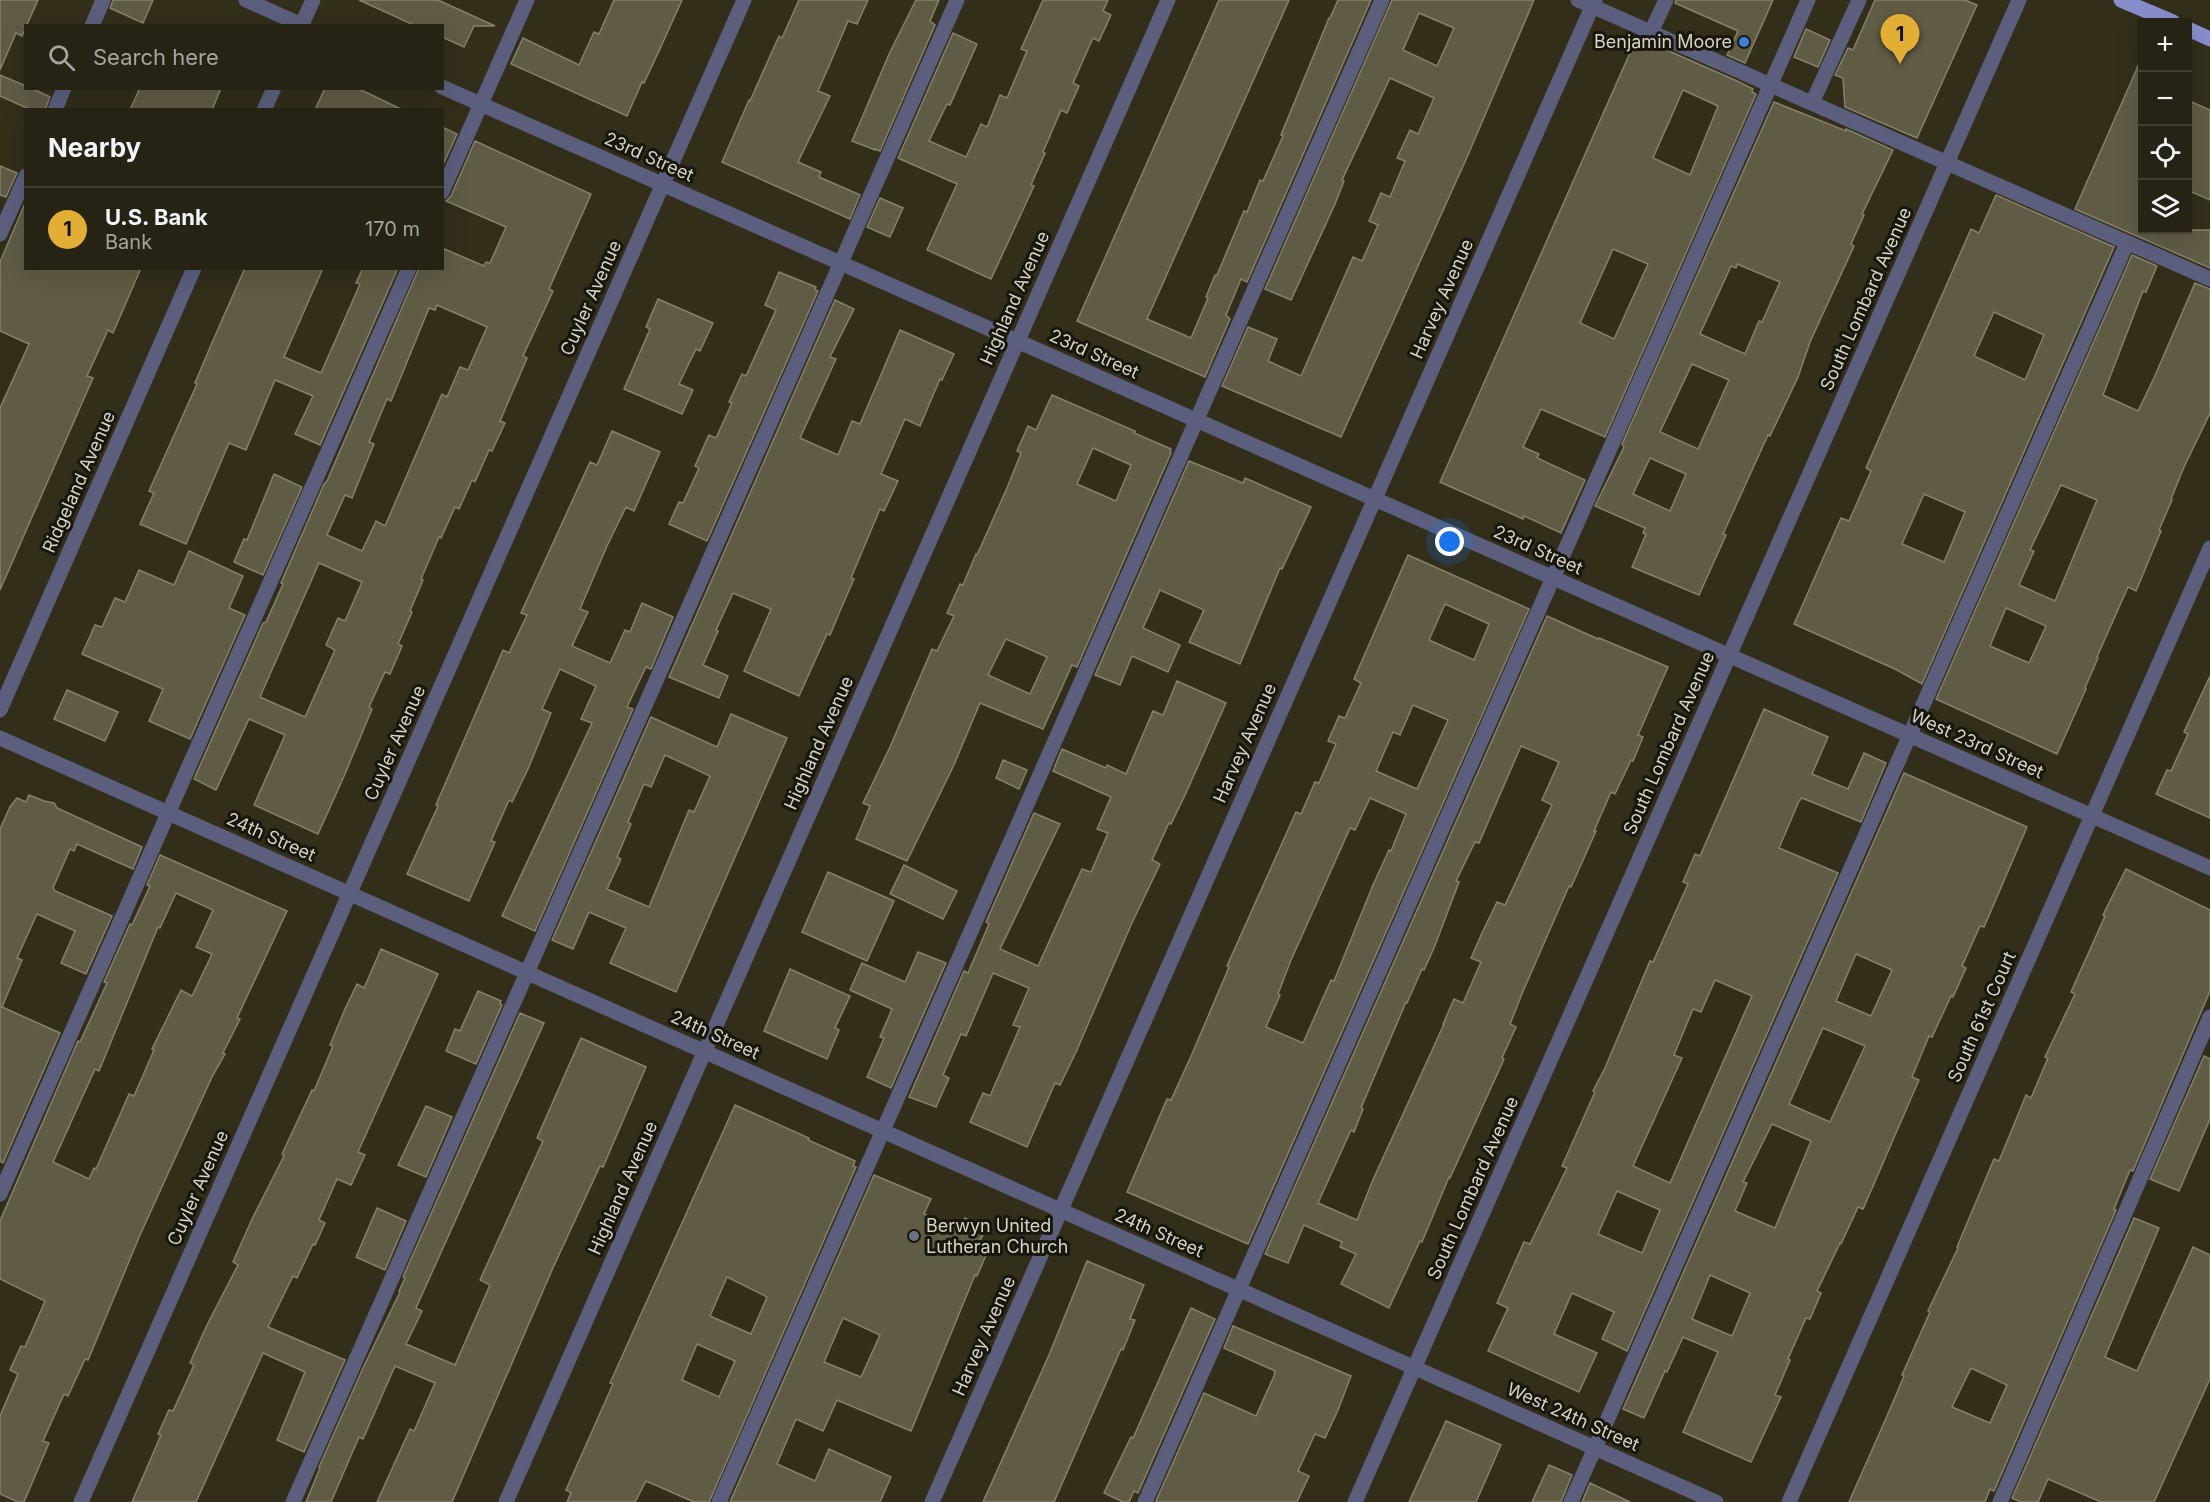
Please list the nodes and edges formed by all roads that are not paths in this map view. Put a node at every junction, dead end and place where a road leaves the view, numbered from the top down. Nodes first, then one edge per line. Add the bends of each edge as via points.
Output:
1 (103, 0) edge
2 (246, 0) edge
3 (313, 0) edge
4 (527, 0) edge
5 (744, 0) edge
6 (957, 0) edge
7 (1168, 0) edge
8 (1382, 0) edge
9 (1666, 0) edge
10 (1808, 0) edge
11 (1859, 0) edge
12 (2019, 0) edge
13 (2121, 0) edge
14 (1588, 2) edge
15 (2164, 18) edge
16 (93, 24) edge
17 (300, 24) edge
18 (302, 24) edge
19 (2192, 31) edge
20 (1651, 32) junction
21 (2210, 39) edge
22 (1771, 85) junction
23 (444, 88) edge
24 (63, 90) edge
25 (273, 90) edge
26 (1812, 103) junction
27 (481, 104) junction
28 (56, 108) edge
29 (265, 108) edge
30 (1947, 163) junction
31 (24, 180) edge
32 (662, 184) junction
33 (444, 187) edge
34 (0, 234) edge
35 (2127, 243) junction
36 (841, 263) junction
37 (193, 270) edge
38 (408, 270) edge
39 (2210, 279) edge
40 (1018, 342) junction
41 (1197, 421) junction
42 (1374, 499) junction
43 (2210, 548) edge
44 (1553, 578) junction
45 (1729, 656) junction
46 (0, 710) edge
47 (1909, 735) junction
48 (0, 738) edge
49 (168, 813) junction
50 (2092, 816) junction
51 (2210, 868) edge
52 (350, 893) junction
53 (527, 972) junction
54 (2210, 1017) edge
55 (705, 1052) junction
56 (883, 1131) junction
57 (0, 1194) edge
58 (1060, 1210) junction
59 (1239, 1290) junction
60 (1414, 1368) junction
61 (1595, 1448) junction
62 (81, 1502) edge
63 (293, 1502) edge
64 (506, 1502) edge
65 (719, 1502) edge
66 (932, 1502) edge
67 (1145, 1502) edge
68 (1355, 1502) edge
69 (1571, 1502) edge
70 (1716, 1502) edge
71 (1789, 1502) edge
72 (2000, 1502) edge

1 - 16 street
2 - 17 street
3 - 18 street
4 - 27 street
5 - 32 street, Cuyler Avenue
6 - 36 street
7 - 40 street, Highland Avenue
8 - 41 street
9 - 20 street
10 - 22 street
11 - 26 street
12 - 30 street, South Lombard Avenue
13 - 15 main road
14 - 20 street
14 - 42 street, Harvey Avenue
19 - 21 main road
20 - 22 street
22 - 26 street
22 - 44 street
23 - 27 street, 23rd Street
24 - 28 street
25 - 29 street
26 - 30 street
27 - 32 street, 23rd Street
27 - 33 street
30 - 35 street
30 - 45 street, South Lombard Avenue
31 - 34 street
32 - 36 street, 23rd Street
32 - 52 street, Cuyler Avenue
35 - 39 street
35 - 47 street
36 - 40 street, 23rd Street
36 - 53 street
37 - 46 street, Ridgeland Avenue
38 - 49 street
40 - 41 street, 23rd Street
40 - 55 street, Highland Avenue
41 - 42 street, 23rd Street
41 - 56 street
42 - 44 street, 23rd Street
42 - 58 street, Harvey Avenue
43 - 50 street, South 61st Court
44 - 45 street, 23rd Street
44 - 59 street
45 - 47 street, West 23rd Street
45 - 60 street, South Lombard Avenue
47 - 50 street, West 23rd Street
47 - 61 street
48 - 49 street, 24th Street
49 - 52 street, 24th Street
49 - 57 street
50 - 51 street, West 23rd Street
50 - 71 street, South 61st Court
52 - 53 street, 24th Street
52 - 62 street, Cuyler Avenue
53 - 55 street, 24th Street
53 - 63 street
54 - 72 street
55 - 56 street, 24th Street
55 - 64 street, Highland Avenue
56 - 58 street, 24th Street
56 - 65 street
58 - 59 street, 24th Street
58 - 66 street, Harvey Avenue
59 - 60 street, 24th Street
59 - 67 street
60 - 61 street, West 24th Street
60 - 68 street, South Lombard Avenue
61 - 69 street
61 - 70 street, West 24th Street

